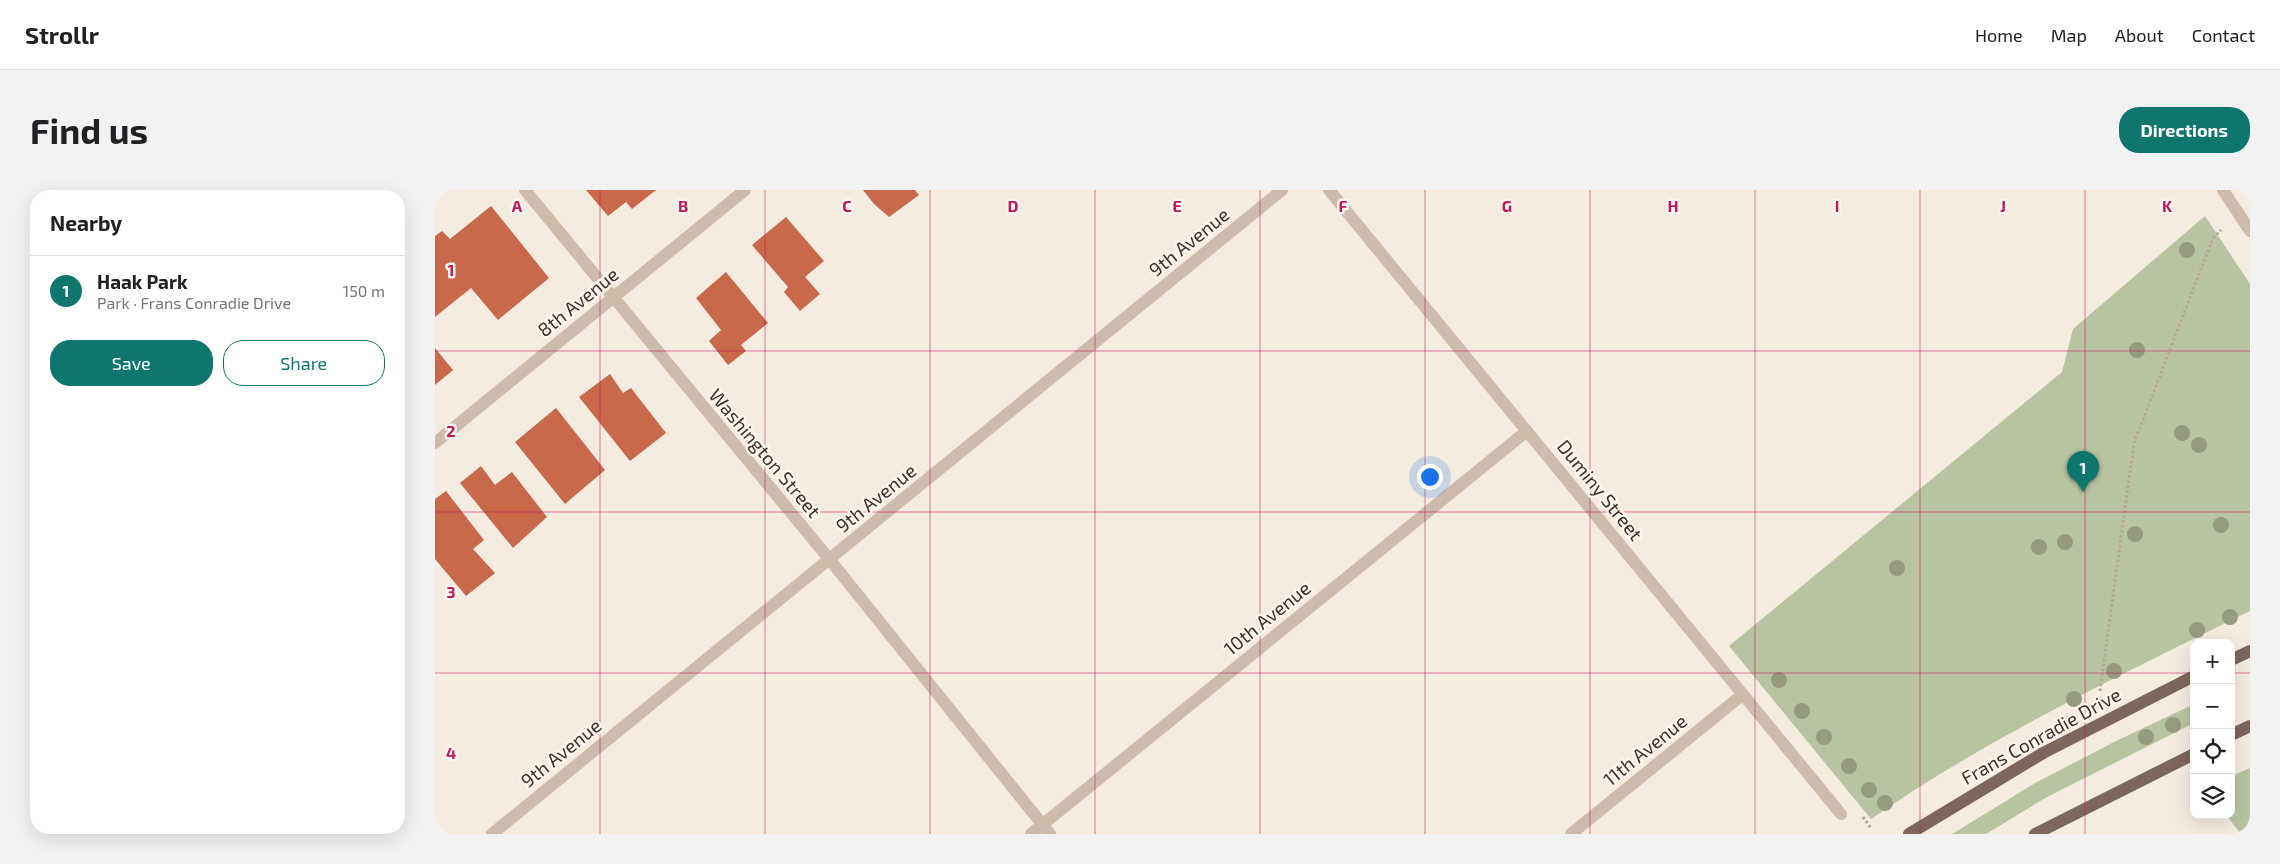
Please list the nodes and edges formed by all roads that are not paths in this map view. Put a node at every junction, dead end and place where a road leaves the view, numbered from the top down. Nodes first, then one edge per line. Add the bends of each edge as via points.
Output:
1 (525, 190) edge
2 (745, 190) edge
3 (1283, 190) edge
4 (1329, 190) edge
5 (2223, 190) edge
6 (2250, 231) edge
7 (613, 298) junction
8 (1527, 431) junction
9 (435, 443) edge
10 (830, 560) junction
11 (2250, 652) edge
12 (2235, 658) edge
13 (2190, 678) edge
14 (1742, 694) junction
15 (2250, 726) edge
16 (2235, 734) edge
17 (2190, 756) edge
18 (1841, 814) dead end
19 (1047, 829) edge
20 (2045, 830) edge
21 (492, 834) edge
22 (1031, 834) edge
23 (1571, 834) edge
24 (1909, 834) edge
25 (2035, 834) edge

1 - 7 street, Washington Street
2 - 7 street, 8th Avenue
3 - 10 street, 9th Avenue
4 - 8 street, Duminy Street
5 - 6 street
7 - 9 street, 8th Avenue
7 - 10 street, Washington Street
8 - 14 street, Duminy Street
8 - 19 street, 10th Avenue
10 - 19 street, Washington Street
10 - 21 street, 9th Avenue
11 - 12 main road
13 - 24 main road, Frans Conradie Drive via 2043,753
14 - 18 street, Duminy Street
14 - 23 street, 11th Avenue
15 - 16 main road
17 - 20 main road
19 - 22 street, 10th Avenue
20 - 25 main road

